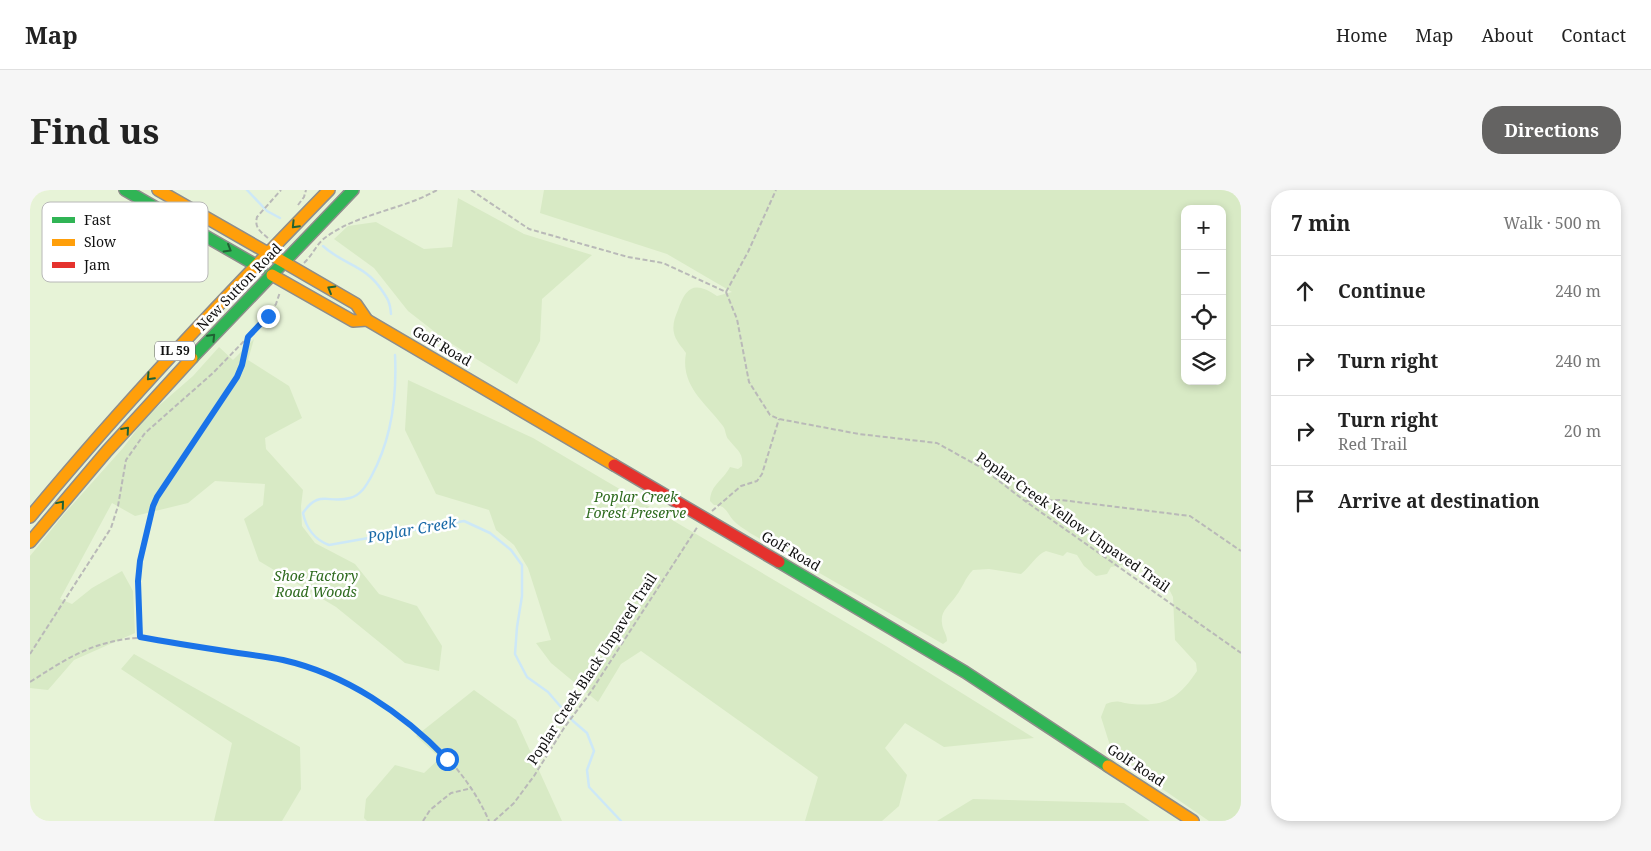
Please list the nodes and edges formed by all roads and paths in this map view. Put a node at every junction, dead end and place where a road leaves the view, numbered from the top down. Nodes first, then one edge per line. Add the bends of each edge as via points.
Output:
1 (125, 190) edge
2 (158, 190) edge
3 (281, 190) edge
4 (306, 190) edge
5 (329, 190) edge
6 (353, 190) edge
7 (437, 190) edge
8 (471, 190) edge
9 (776, 190) edge
10 (146, 202) edge
11 (179, 202) edge
12 (296, 208) dead end
13 (208, 219) edge
14 (268, 237) dead end
15 (208, 238) edge
16 (268, 253) junction
17 (284, 262) junction
18 (306, 262) dead end
19 (256, 265) junction
20 (272, 275) junction
21 (280, 292) dead end
22 (726, 292) junction
23 (367, 320) junction
24 (248, 337) junction
25 (779, 419) junction
26 (1025, 501) junction
27 (712, 511) dead end
28 (30, 517) edge
29 (700, 523) dead end
30 (30, 542) edge
31 (1241, 551) edge
32 (140, 637) junction
33 (1241, 653) edge
34 (30, 654) edge
35 (30, 682) edge
36 (472, 788) junction
37 (423, 821) edge
38 (490, 821) edge
39 (494, 821) edge
40 (1193, 821) edge

1 -> 10 main road, Golf Road
2 - 11 main road, Golf Road
3 - 14 path via 257,217 258,230
4 - 12 path
5 -> 16 main road, New Sutton Road / IL 59
6 - 17 main road, New Sutton Road / IL 59
7 - 18 path via 343,226 324,238
8 - 22 path via 529,229 628,257 663,263
9 - 22 path
13 - 16 main road, Golf Road
15 -> 19 main road, Golf Road
16 - 17 main road, Golf Road
16 - 19 main road, New Sutton Road / IL 59
17 - 20 main road, New Sutton Road / IL 59
23 -> 17 main road, Golf Road via 356,304
19 - 20 main road, Golf Road
19 -> 28 main road, New Sutton Road / IL 59 via 114,417
20 - 23 main road, Golf Road via 353,322
30 -> 20 main road, New Sutton Road / IL 59 via 149,404
21 - 24 path via 272,310
22 - 25 path via 737,319 749,382 770,415
23 - 40 main road, Golf Road via 965,672
24 - 32 path via 237,377 153,506 138,581
24 - 34 path via 145,433 126,460 111,528
25 - 26 path, Poplar Creek Yellow Unpaved Trail via 859,434 937,443 982,468
25 - 27 path via 757,481 741,486
26 - 31 path via 1061,500 1190,516
26 - 33 path, Poplar Creek Yellow Unpaved Trail
29 - 39 path, Poplar Creek Black Unpaved Trail via 534,776 514,803
32 - 35 path via 88,648
32 - 36 path via 283,660 336,679 395,712 415,728
36 - 37 path via 451,793 430,810
36 - 38 path

